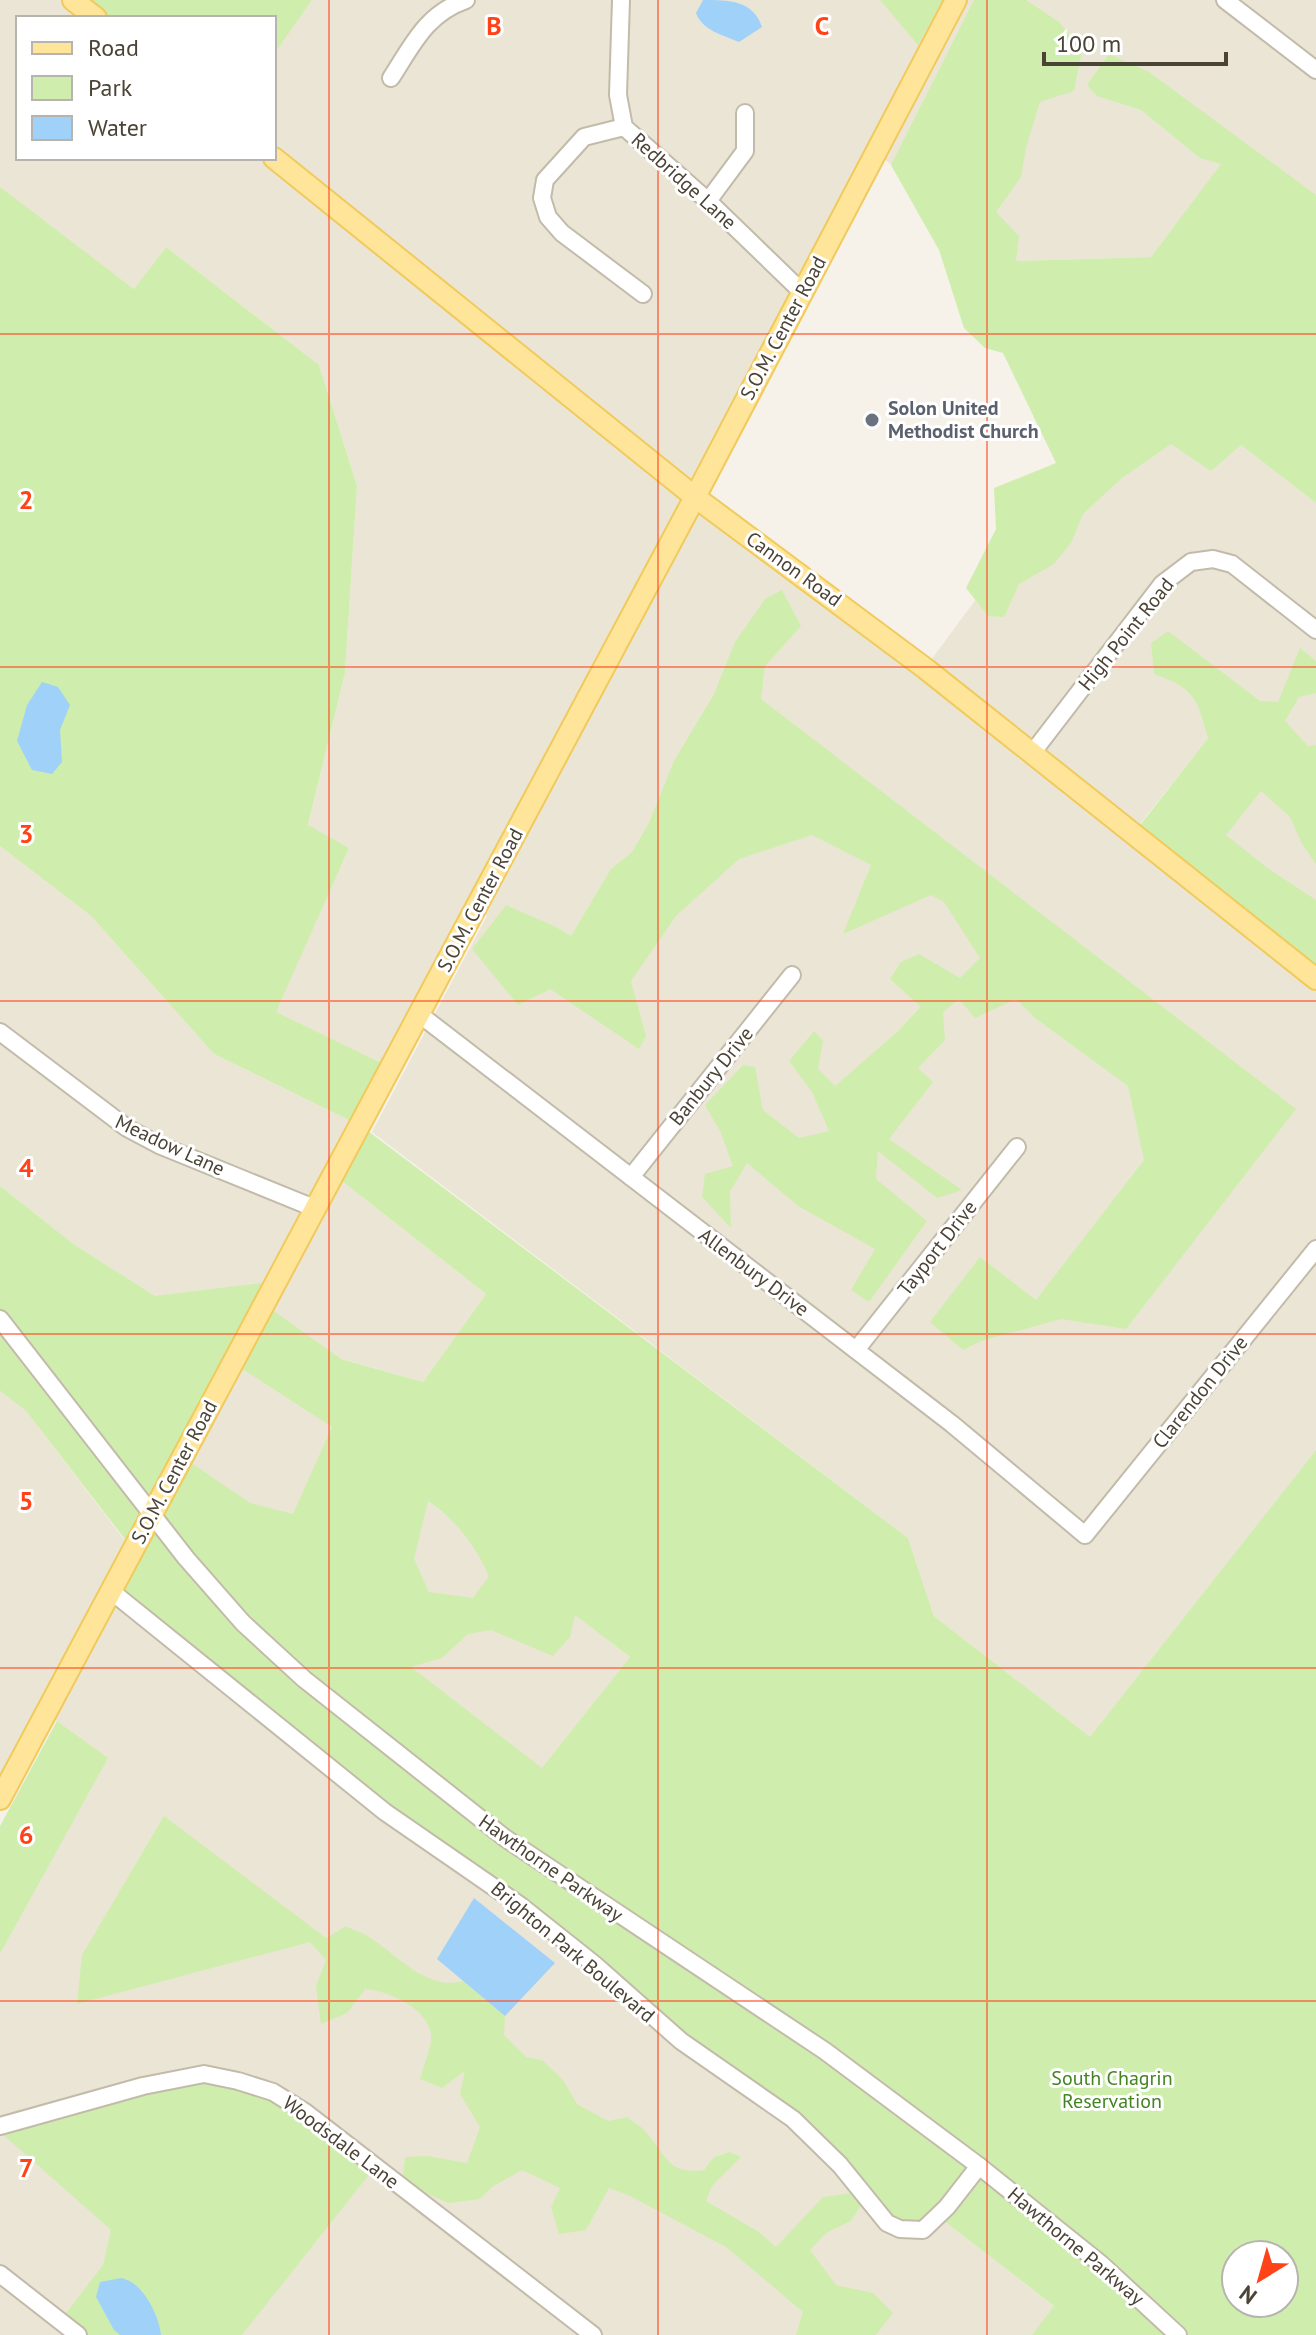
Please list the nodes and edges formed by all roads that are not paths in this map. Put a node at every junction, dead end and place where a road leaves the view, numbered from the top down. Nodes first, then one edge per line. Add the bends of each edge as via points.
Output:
1 (73, 0) edge
2 (466, 0) edge
3 (621, 0) edge
4 (956, 0) edge
5 (1225, 0) edge
6 (93, 16) edge
7 (1316, 70) edge
8 (391, 78) dead end
9 (745, 113) dead end
10 (624, 127) junction
11 (276, 160) edge
12 (708, 201) junction
13 (801, 291) junction
14 (643, 294) dead end
15 (695, 497) junction
16 (1316, 630) edge
17 (1033, 752) junction
18 (792, 975) dead end
19 (1316, 979) edge
20 (419, 1014) junction
21 (0, 1032) edge
22 (1017, 1147) dead end
23 (631, 1177) junction
24 (314, 1208) junction
25 (1316, 1249) edge
26 (0, 1319) edge
27 (856, 1350) junction
28 (152, 1514) junction
29 (1085, 1535) joint
30 (111, 1591) junction
31 (0, 1799) edge
32 (0, 2126) edge
33 (979, 2166) junction
34 (0, 2274) edge
35 (78, 2335) edge
36 (593, 2335) edge
37 (1178, 2335) edge

1 - 6 main road
2 - 8 street via 430,21
3 - 10 street, Redbridge Lane via 618,95
4 - 13 main road, S.O.M. Center Road
5 - 7 street
9 - 12 street via 745,151
10 - 12 street, Redbridge Lane
10 - 14 street via 584,137 545,180 542,198 548,217 562,233
11 - 15 main road, Cannon Road
12 - 13 street, Redbridge Lane
13 - 15 main road, S.O.M. Center Road
15 - 17 main road, Cannon Road
15 - 20 main road, S.O.M. Center Road
16 - 17 street, High Point Road via 1232,564 1213,559 1191,562 1162,584
17 - 19 main road, Cannon Road
18 - 23 street, Banbury Drive
20 - 23 street, Allenbury Drive
20 - 24 main road, S.O.M. Center Road
21 - 24 street, Meadow Lane via 127,1128
22 - 27 street, Tayport Drive
23 - 27 street, Allenbury Drive
24 - 28 main road, S.O.M. Center Road
25 - 29 street, Clarendon Drive
26 - 28 street, Hawthorne Parkway
27 - 29 street, Allenbury Drive
28 - 30 main road, S.O.M. Center Road
28 - 33 street, Hawthorne Parkway via 243,1623 382,1743 505,1838 825,2051
30 - 31 main road, S.O.M. Center Road
30 - 33 street, Brighton Park Boulevard via 385,1812 521,1906 672,2033 793,2119 840,2165 887,2223 923,2230
32 - 36 street, Woodsdale Lane via 204,2074 273,2092
33 - 37 street, Hawthorne Parkway via 1101,2264
34 - 35 street

